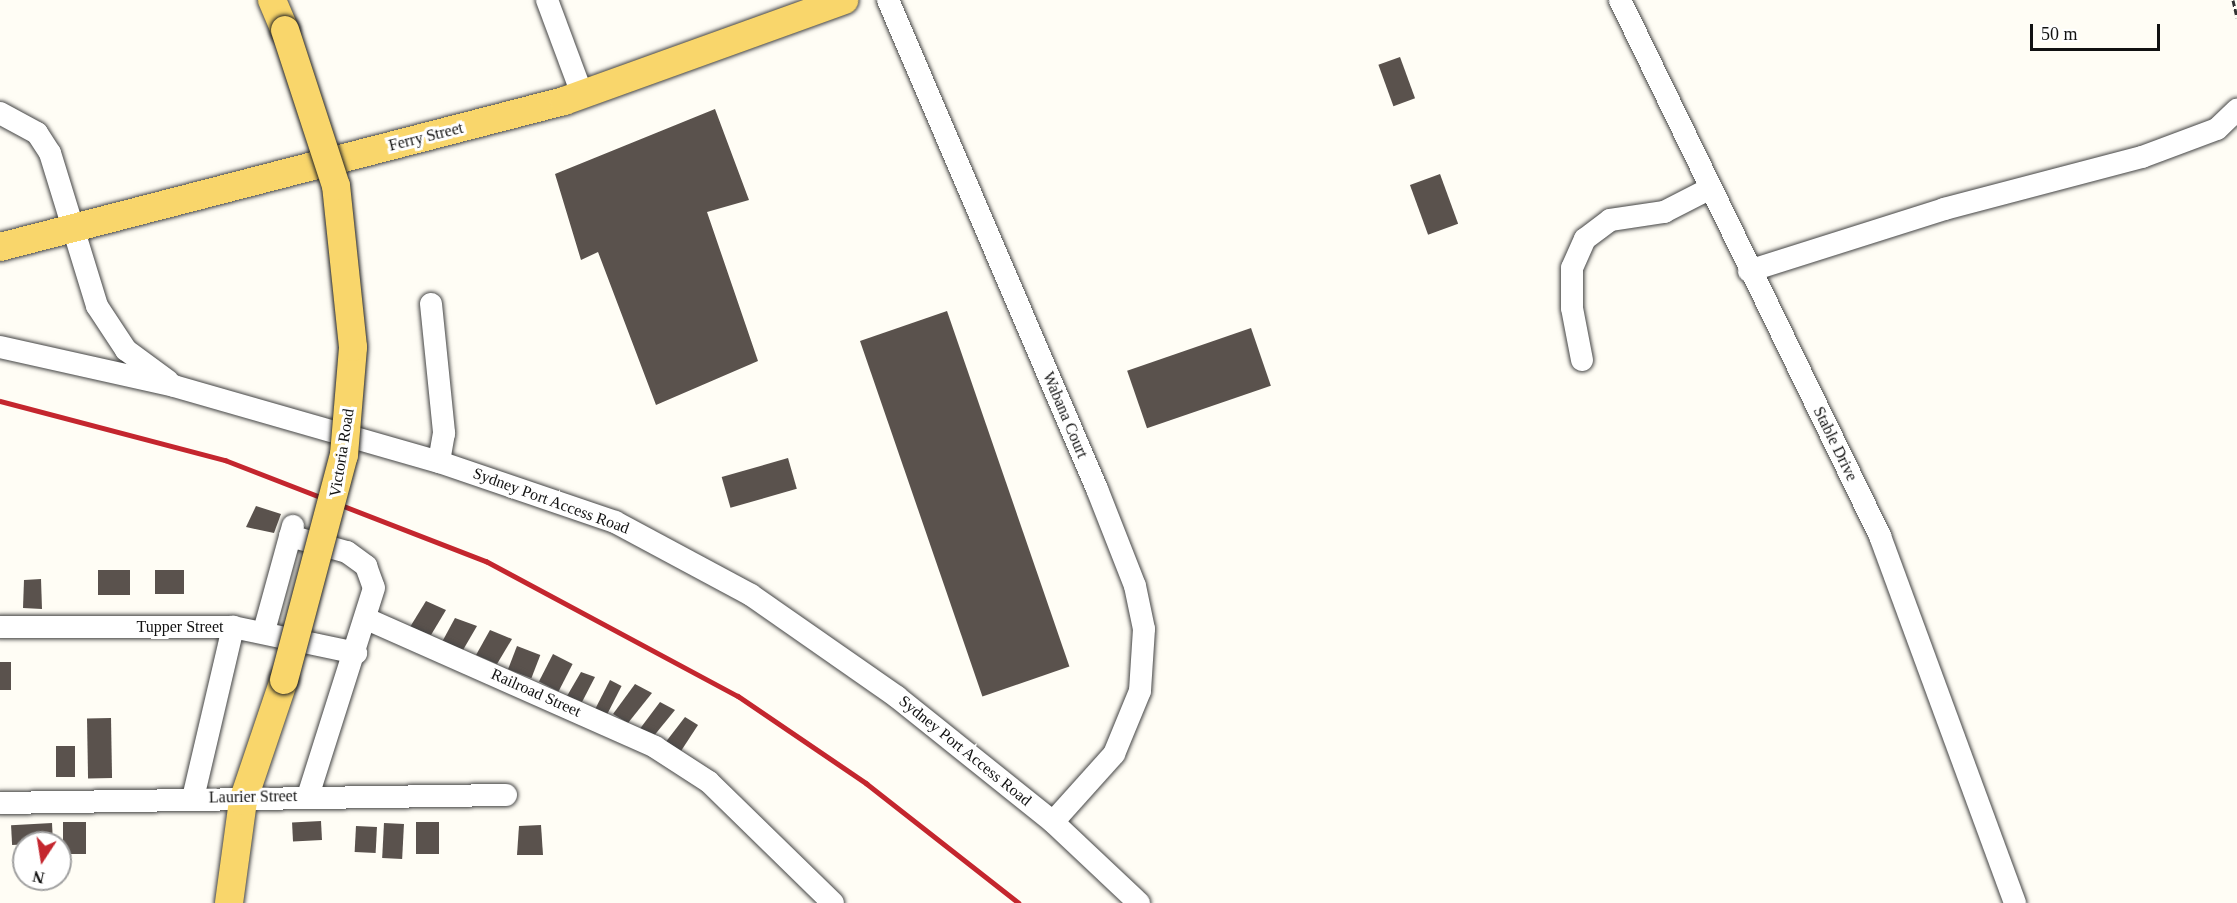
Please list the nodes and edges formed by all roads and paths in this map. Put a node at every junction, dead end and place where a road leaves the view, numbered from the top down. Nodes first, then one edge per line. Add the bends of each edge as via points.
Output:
1 (273, 0) edge
2 (547, 0) edge
3 (844, 0) edge
4 (888, 0) edge
5 (1620, 0) edge
6 (2233, 0) edge
7 (2237, 18) edge
8 (582, 94) junction
9 (2237, 110) edge
10 (0, 113) edge
11 (1709, 189) junction
12 (72, 229) junction
13 (0, 247) edge
14 (1749, 271) junction
15 (431, 304) dead end
16 (0, 347) edge
17 (1582, 360) dead end
18 (174, 386) junction
19 (439, 462) junction
20 (369, 620) junction
21 (0, 627) edge
22 (233, 627) junction
23 (264, 631) junction
24 (356, 653) junction
25 (506, 795) dead end
26 (308, 796) junction
27 (193, 798) junction
28 (243, 801) junction
29 (0, 802) edge
30 (1053, 822) junction
31 (229, 903) edge
32 (833, 903) edge
33 (1139, 903) edge
34 (2014, 903) edge

1 - 28 main road, Victoria Road, bridge via 336,186 353,348 342,465 284,680
2 - 8 street
3 - 8 main road, Ferry Street
4 - 30 street, Wabana Court via 1136,586 1144,629 1140,691 1114,754
5 - 11 street, Stable Drive
6 - 7 path
8 - 12 main road, Ferry Street
9 - 14 street via 2217,129 2142,157 1944,209
10 - 12 street via 38,133 50,153
11 - 14 street, Stable Drive
11 - 17 street via 1664,212 1610,220 1585,239 1572,268 1572,308
12 - 13 main road, Ferry Street
12 - 18 street via 84,275 112,331 126,350
14 - 34 street, Stable Drive via 1880,536
15 - 19 street via 444,433
16 - 18 street, Sydney Port Access Road
18 - 19 street, Sydney Port Access Road
19 - 30 street, Sydney Port Access Road via 615,522 700,566 888,690
20 - 23 street via 374,588 366,567 347,552 292,532
20 - 24 street
20 - 32 street, Railroad Street via 655,747 709,782
21 - 22 street, Tupper Street
22 - 23 street, Tupper Street
22 - 27 street
23 - 24 street, Tupper Street
24 - 26 street
25 - 26 street, Laurier Street
26 - 28 street, Laurier Street
27 - 28 street, Laurier Street
27 - 29 street, Laurier Street
28 - 31 main road, Victoria Road
30 - 33 street, Sydney Port Access Road

